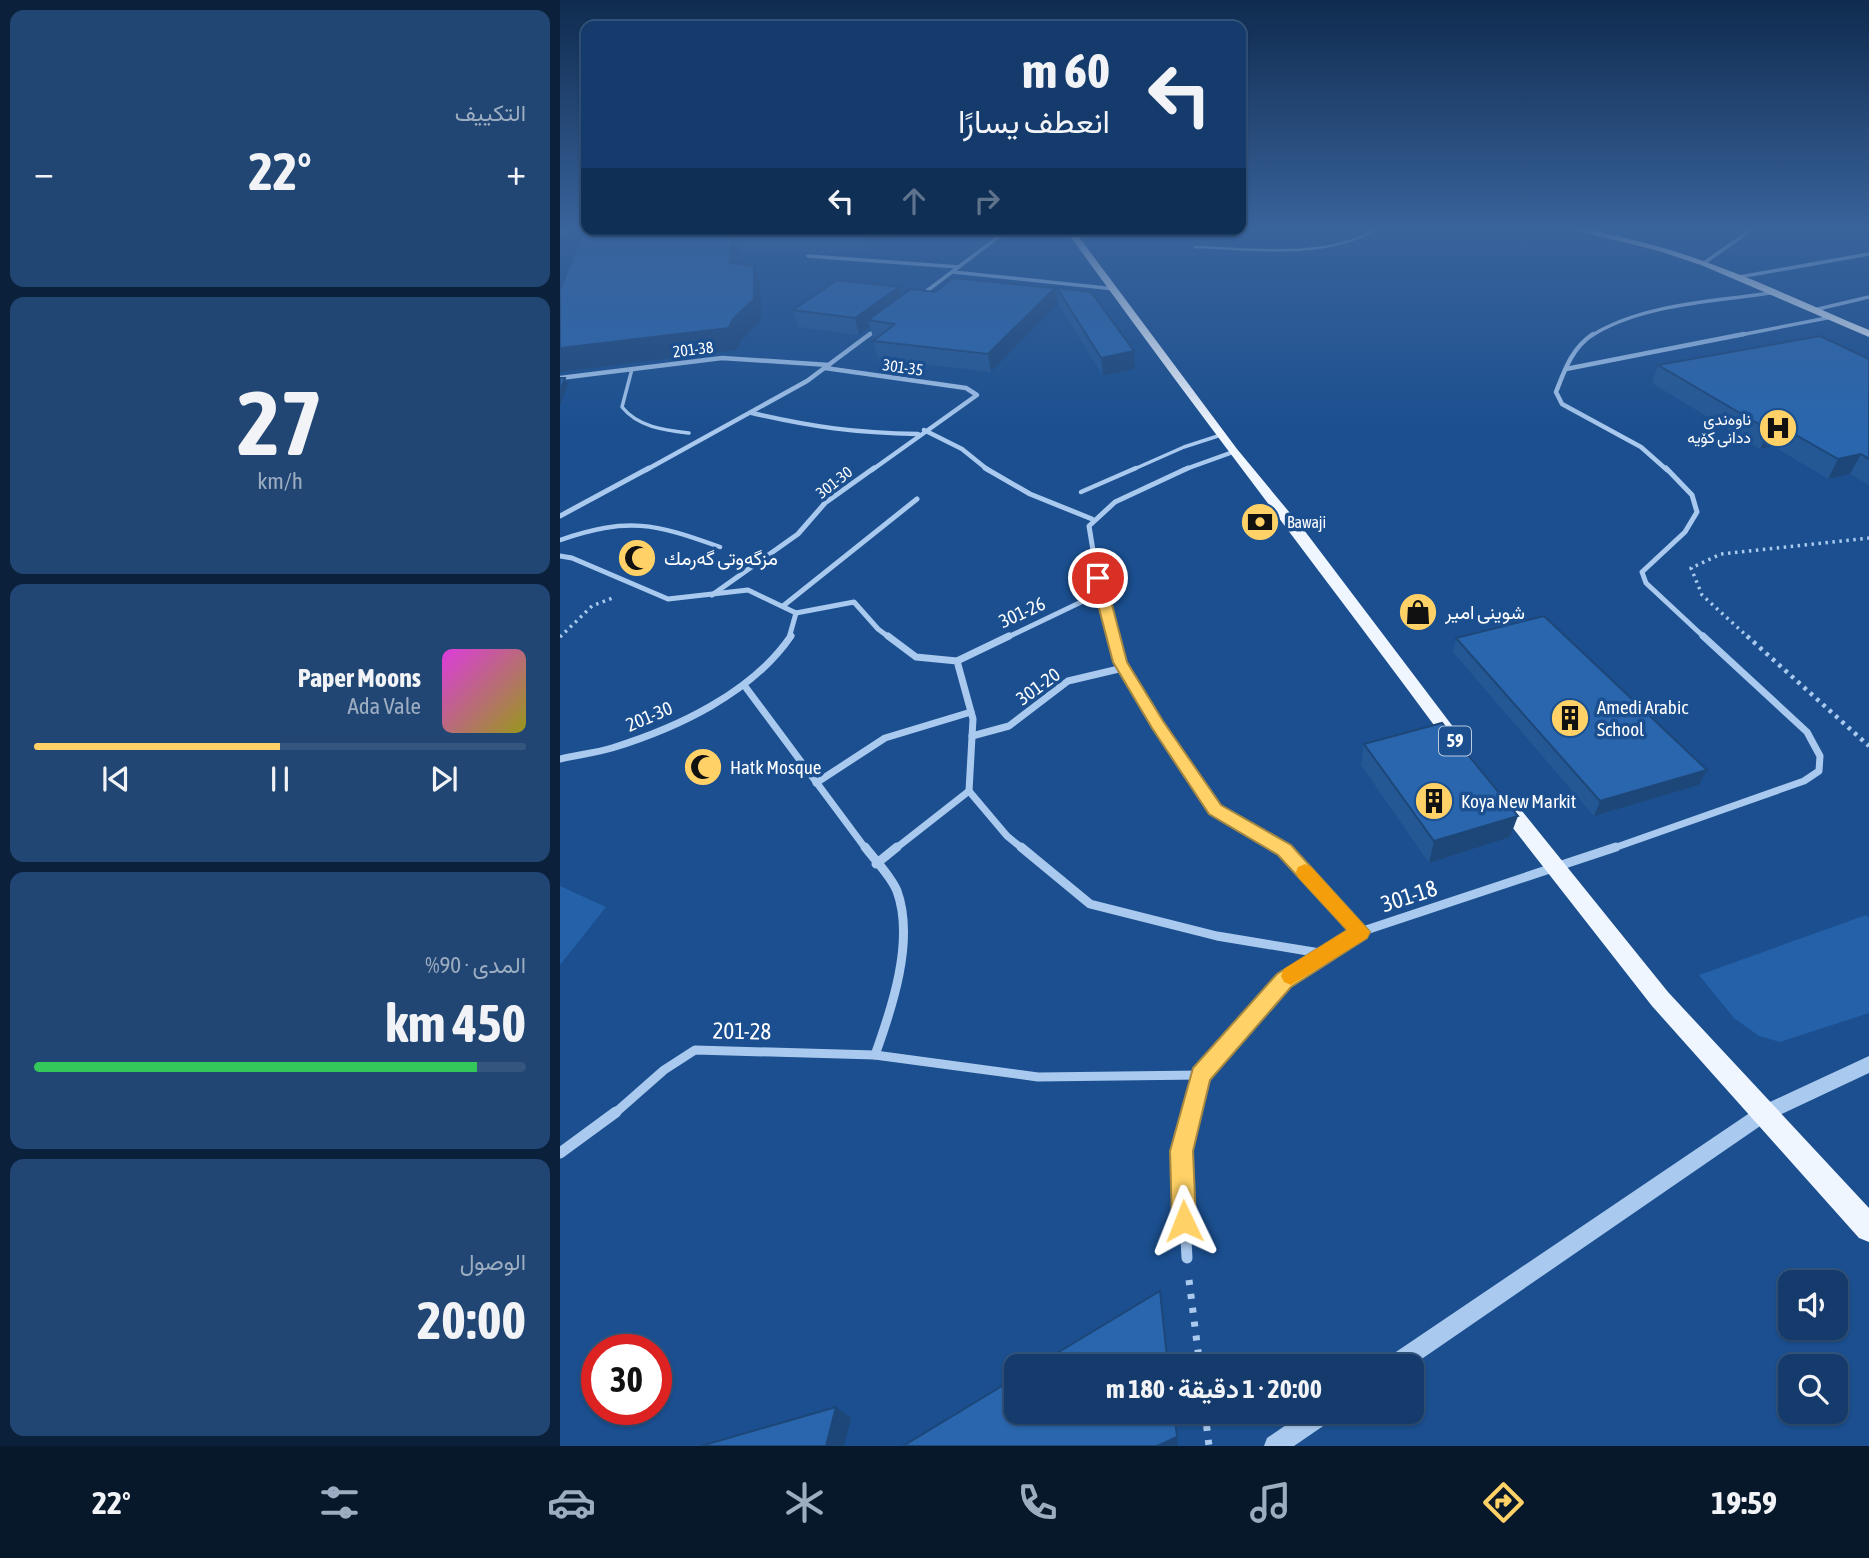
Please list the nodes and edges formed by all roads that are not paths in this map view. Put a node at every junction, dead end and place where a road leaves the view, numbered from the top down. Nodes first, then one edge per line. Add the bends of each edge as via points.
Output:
1 (922, 295) edge
2 (1120, 295) edge
3 (1757, 295) edge
4 (1783, 295) edge
5 (1869, 297) edge
6 (919, 298) edge
7 (1814, 310) junction
8 (1832, 317) junction
9 (885, 323) edge
10 (1869, 334) edge
11 (827, 366) junction
12 (632, 369) junction
13 (1566, 369) junction
14 (560, 378) edge
15 (976, 395) joint
16 (752, 413) junction
17 (922, 432) junction
18 (689, 433) dead end
19 (1221, 435) junction
20 (1233, 452) junction
21 (1081, 492) dead end
22 (917, 499) dead end
23 (560, 516) edge
24 (1092, 519) junction
25 (560, 540) edge
26 (720, 547) dead end
27 (560, 556) edge
28 (1100, 593) junction
29 (712, 596) junction
30 (783, 606) junction
31 (796, 612) junction
32 (957, 661) junction
33 (1124, 668) junction
34 (744, 685) junction
35 (971, 712) junction
36 (972, 736) junction
37 (560, 759) edge
38 (1469, 759) edge
39 (816, 783) junction
40 (1493, 789) edge
41 (969, 791) junction
42 (876, 864) junction
43 (1557, 868) junction
44 (1360, 932) junction
45 (1326, 954) junction
46 (875, 1055) junction
47 (1869, 1065) edge
48 (1201, 1075) junction
49 (1763, 1114) junction
50 (560, 1153) edge
51 (1869, 1228) edge
52 (1187, 1258) road end
53 (1410, 1354) edge
54 (1307, 1424) edge
55 (1275, 1446) edge

1 - 6 street
2 - 19 main road, 59
3 - 13 street via 1620,321 1582,342
4 - 7 main road
5 - 7 street
7 - 8 main road
8 - 10 main road
8 - 13 street
9 - 11 street
11 - 12 street, 201-38 via 722,358
11 - 15 street, 301-35 via 966,388
11 - 16 street
12 - 14 street, 201-38
12 - 18 lane via 622,407 625,413 657,428
13 - 43 street, 301-18 via 1556,392 1562,404 1653,456 1689,489 1697,503 1695,517 1684,534 1642,572 1646,583 1807,732 1820,756 1819,771 1804,780
15 - 17 street, 301-30
16 - 17 street via 856,433
16 - 23 street
17 - 24 street via 962,449 1006,481
17 - 29 street, 301-30 via 825,503 798,534
19 - 20 main road, 59
19 - 21 lane
20 - 24 street via 1156,480
20 - 38 main road, 59
22 - 30 street
24 - 28 street via 1088,526
25 - 26 lane via 624,522 655,524
27 - 29 street via 668,599
28 - 32 street, 301-26
28 - 33 street
29 - 30 street via 748,590
30 - 31 street
31 - 32 street via 854,602 878,629 916,657
31 - 34 street, 201-30 via 793,633
32 - 35 street
33 - 36 street, 301-20 via 1068,681 1009,726
33 - 44 street via 1215,809 1284,850
34 - 37 street, 201-30 via 674,724 611,748
34 - 39 street
35 - 36 street
35 - 39 street via 885,738
36 - 41 street
39 - 42 street
40 - 43 main road
41 - 42 street
41 - 45 street via 1007,836 1090,904 1217,936
42 - 46 street via 896,889 904,920 895,999
43 - 44 street, 301-18
43 - 49 main road via 1660,999
44 - 45 street, 301-18
45 - 48 street, 301-18 via 1284,980
46 - 48 street, 201-28 via 1038,1077
46 - 50 street, 201-28 via 695,1050
47 - 49 street
48 - 52 street, 301-18 via 1181,1151
49 - 51 main road
49 - 53 street
54 - 55 street

